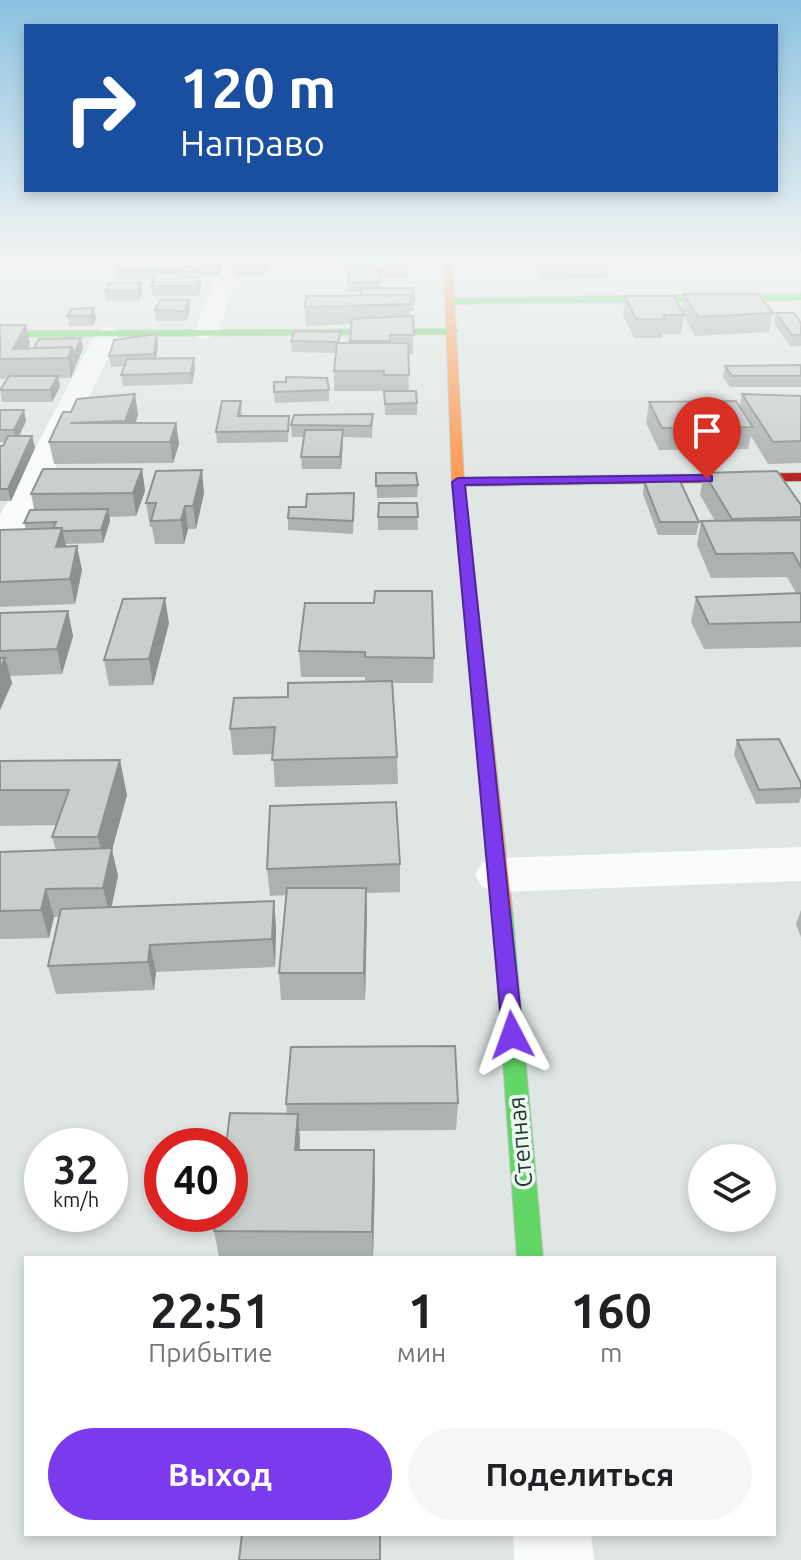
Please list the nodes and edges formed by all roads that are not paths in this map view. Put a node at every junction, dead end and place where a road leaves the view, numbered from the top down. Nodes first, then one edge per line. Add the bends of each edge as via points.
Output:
1 (108, 333) edge
2 (0, 334) edge
3 (22, 334) edge
4 (453, 334) edge
5 (801, 477) edge
6 (458, 482) junction
7 (0, 547) edge
8 (801, 864) edge
9 (499, 875) junction
10 (530, 1256) edge
11 (552, 1536) edge
12 (554, 1560) edge

1 - 7 street
2 - 3 street
4 - 6 street, Степная
5 - 6 street
6 - 9 street, Степная
8 - 9 street
9 - 10 street, Степная
11 - 12 street

